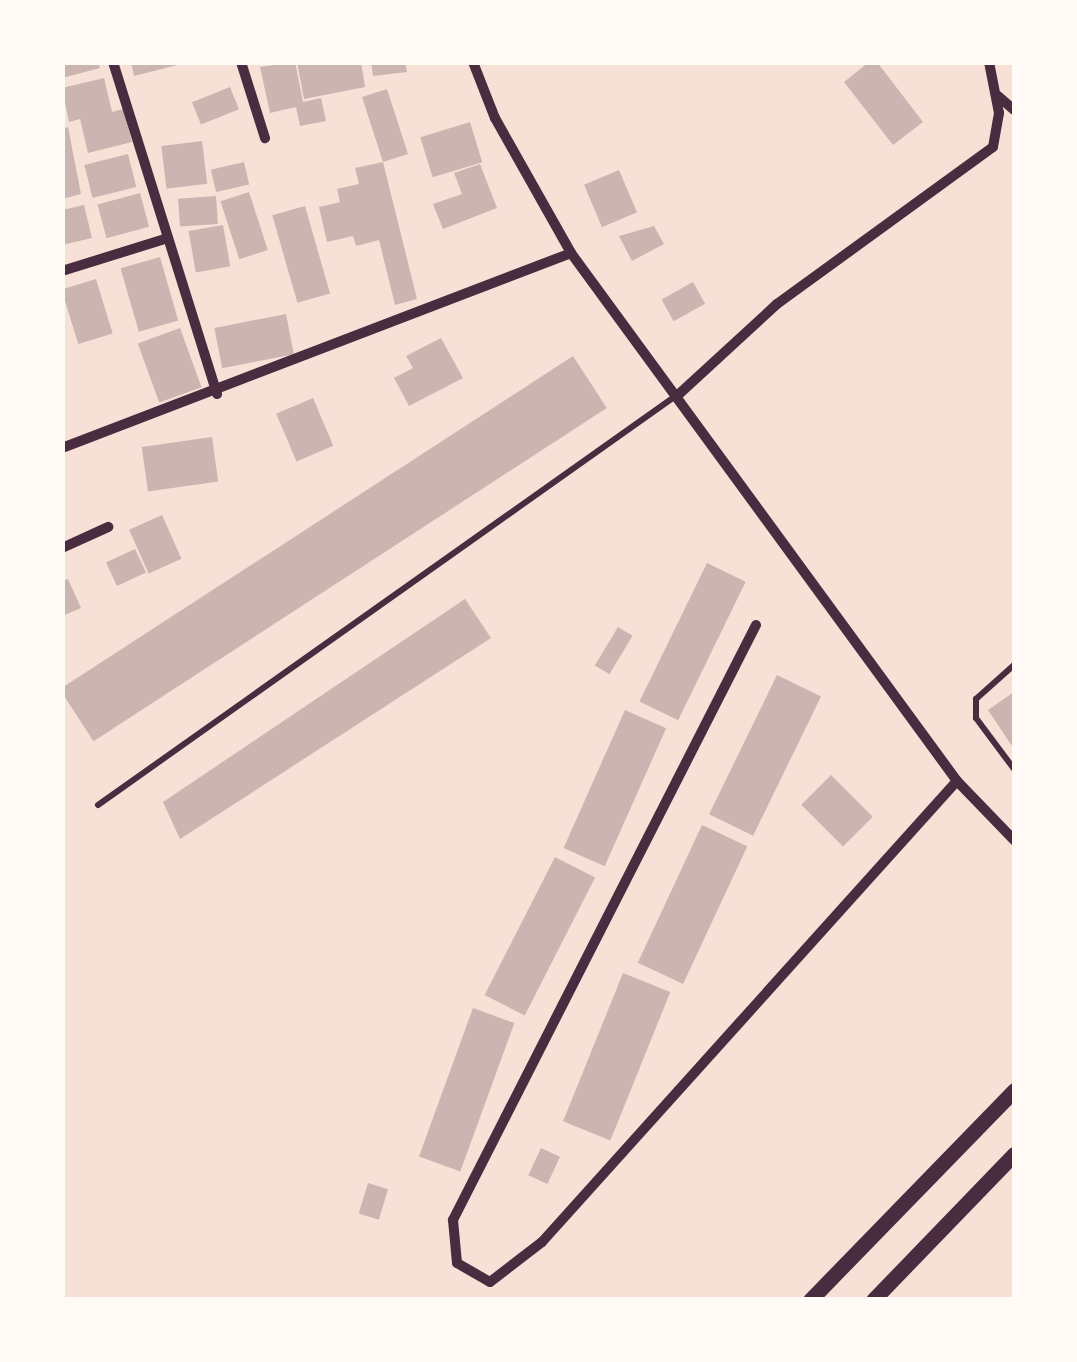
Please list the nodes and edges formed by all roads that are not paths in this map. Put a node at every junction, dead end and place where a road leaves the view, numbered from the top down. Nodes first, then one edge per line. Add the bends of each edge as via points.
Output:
1 (113, 62) edge
2 (241, 62) edge
3 (473, 62) edge
4 (989, 62) edge
5 (998, 96) junction
6 (1014, 110) edge
7 (265, 138) dead end
8 (168, 238) junction
9 (571, 253) junction
10 (62, 271) edge
11 (217, 394) junction
12 (678, 395) junction
13 (62, 448) edge
14 (108, 527) dead end
15 (62, 548) edge
16 (756, 625) dead end
17 (1014, 665) edge
18 (1014, 769) edge
19 (957, 781) junction
20 (98, 805) dead end
21 (1014, 840) edge
22 (1014, 1090) edge
23 (1014, 1154) edge
24 (810, 1300) edge
25 (872, 1300) edge

1 - 8 street
2 - 7 street
3 - 9 street via 495,118
4 - 5 street
5 - 6 street
5 - 12 street via 993,147 815,274
8 - 10 street
8 - 11 street
9 - 11 street
9 - 12 street
11 - 13 street
12 - 19 street
12 - 20 lane
14 - 15 street
16 - 19 street via 453,1220 457,1263 490,1282 542,1242
17 - 18 lane via 976,699 976,718
19 - 21 street
22 - 24 street
23 - 25 street

